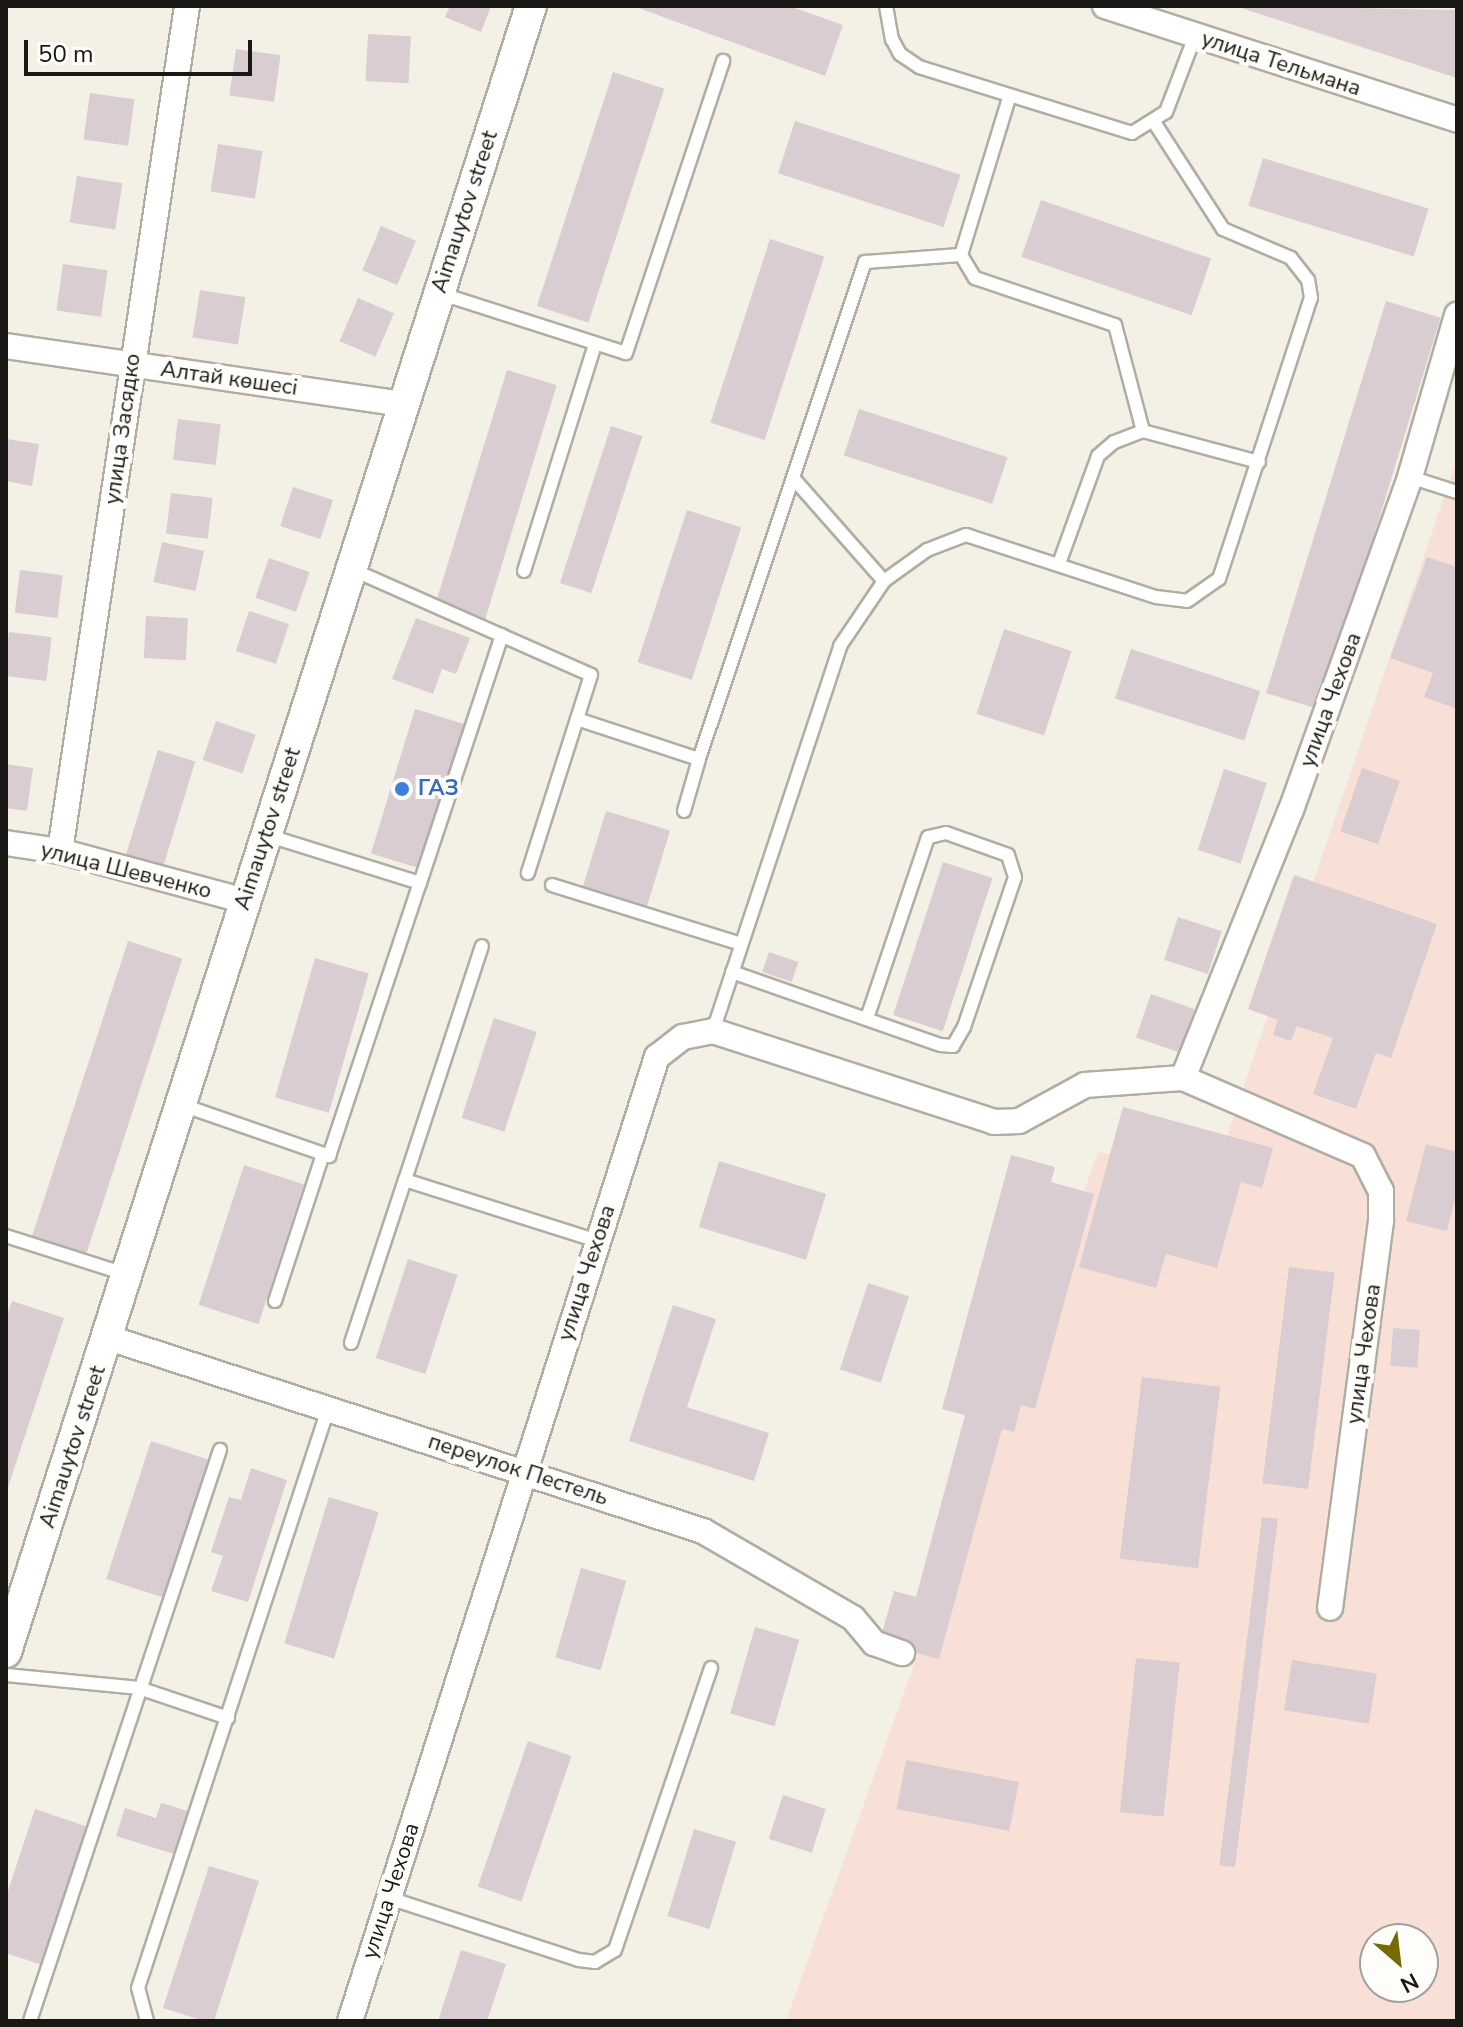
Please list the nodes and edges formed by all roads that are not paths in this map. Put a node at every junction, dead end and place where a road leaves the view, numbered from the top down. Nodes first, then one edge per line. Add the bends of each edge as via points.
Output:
1 (187, 6) edge
2 (531, 6) edge
3 (886, 6) edge
4 (1105, 6) edge
5 (1195, 36) junction
6 (723, 61) dead end
7 (1009, 98) junction
8 (1457, 120) edge
9 (1154, 122) junction
10 (961, 255) junction
11 (439, 293) junction
12 (1457, 315) edge
13 (595, 344) junction
14 (6, 346) edge
15 (132, 365) junction
16 (404, 404) junction
17 (1143, 431) junction
18 (1259, 462) junction
19 (1410, 477) junction
20 (794, 479) junction
21 (1457, 492) edge
22 (1059, 564) junction
23 (351, 569) junction
24 (524, 571) dead end
25 (884, 581) junction
26 (502, 635) junction
27 (577, 719) junction
28 (699, 759) junction
29 (684, 811) dead end
30 (266, 835) junction
31 (6, 843) edge
32 (60, 851) junction
33 (528, 873) dead end
34 (420, 883) junction
35 (552, 885) dead end
36 (245, 901) junction
37 (741, 944) junction
38 (482, 946) dead end
39 (732, 972) junction
40 (867, 1018) junction
41 (713, 1031) junction
42 (1183, 1078) junction
43 (182, 1105) junction
44 (323, 1154) junction
45 (405, 1180) junction
46 (6, 1236) edge
47 (597, 1241) junction
48 (129, 1275) junction
49 (275, 1301) dead end
50 (109, 1338) junction
51 (351, 1343) dead end
52 (328, 1409) junction
53 (220, 1450) dead end
54 (523, 1471) junction
55 (1330, 1608) dead end
56 (6, 1652) edge
57 (902, 1653) dead end
58 (711, 1668) dead end
59 (6, 1675) edge
60 (139, 1688) junction
61 (228, 1718) junction
62 (389, 1898) junction
63 (30, 2021) edge
64 (147, 2021) edge
65 (350, 2021) edge

1 - 15 street, улица Засядко
2 - 11 street, Aimauytov street
3 - 7 lane via 900,54 942,77
4 - 5 street, улица Тельмана
5 - 8 street, улица Тельмана
5 - 9 lane via 1174,100
6 - 13 lane via 626,353
7 - 9 lane via 1132,133
7 - 10 lane
9 - 18 lane via 1223,229 1291,258 1308,280 1311,298
10 - 17 lane via 975,278 1115,325
10 - 20 lane via 865,262
11 - 13 lane
11 - 16 street, Aimauytov street
12 - 19 street, улица Чехова
13 - 24 lane
14 - 15 street, Алтай көшесі
15 - 16 street, Алтай көшесі
15 - 32 street, улица Засядко
16 - 23 street, Aimauytov street
17 - 18 lane
17 - 22 lane via 1114,442 1098,456
18 - 22 lane via 1219,579 1206,592 1187,601 1156,597
19 - 21 lane
19 - 42 street, улица Чехова via 1291,810
20 - 25 lane
20 - 28 lane
22 - 25 lane via 966,535 927,550
23 - 26 lane
23 - 30 street, Aimauytov street
25 - 37 lane via 840,646
26 - 27 lane via 591,675
26 - 34 lane
27 - 28 lane
27 - 33 lane
28 - 29 lane
30 - 34 lane
30 - 36 street, Aimauytov street
31 - 32 street, улица Шевченко
32 - 36 street, улица Шевченко
34 - 44 lane via 329,1156
35 - 37 lane
36 - 43 street, Aimauytov street
37 - 39 lane
38 - 45 lane
39 - 40 lane
39 - 41 lane
40 - 40 lane via 923,843 946,833 1008,855 1015,877 957,1044 941,1045
41 - 42 street, улица Чехова via 994,1122 1019,1121 1085,1085
41 - 47 street, улица Чехова via 683,1037 657,1057
42 - 55 street, улица Чехова via 1363,1156 1381,1191
43 - 44 lane
43 - 48 street, Aimauytov street
44 - 49 lane
45 - 47 lane
45 - 51 lane
46 - 48 lane
47 - 54 street, улица Чехова
48 - 50 street, Aimauytov street
50 - 52 street, переулок Пестель
50 - 56 street, Aimauytov street
52 - 54 street, переулок Пестель
52 - 61 lane
53 - 60 lane
54 - 57 street, переулок Пестель via 703,1531 853,1618 874,1643
54 - 62 street, улица Чехова
58 - 62 lane via 615,1950 595,1962 579,1960
59 - 60 lane
60 - 61 lane
60 - 63 lane
61 - 64 lane via 138,1988
62 - 65 street, улица Чехова

